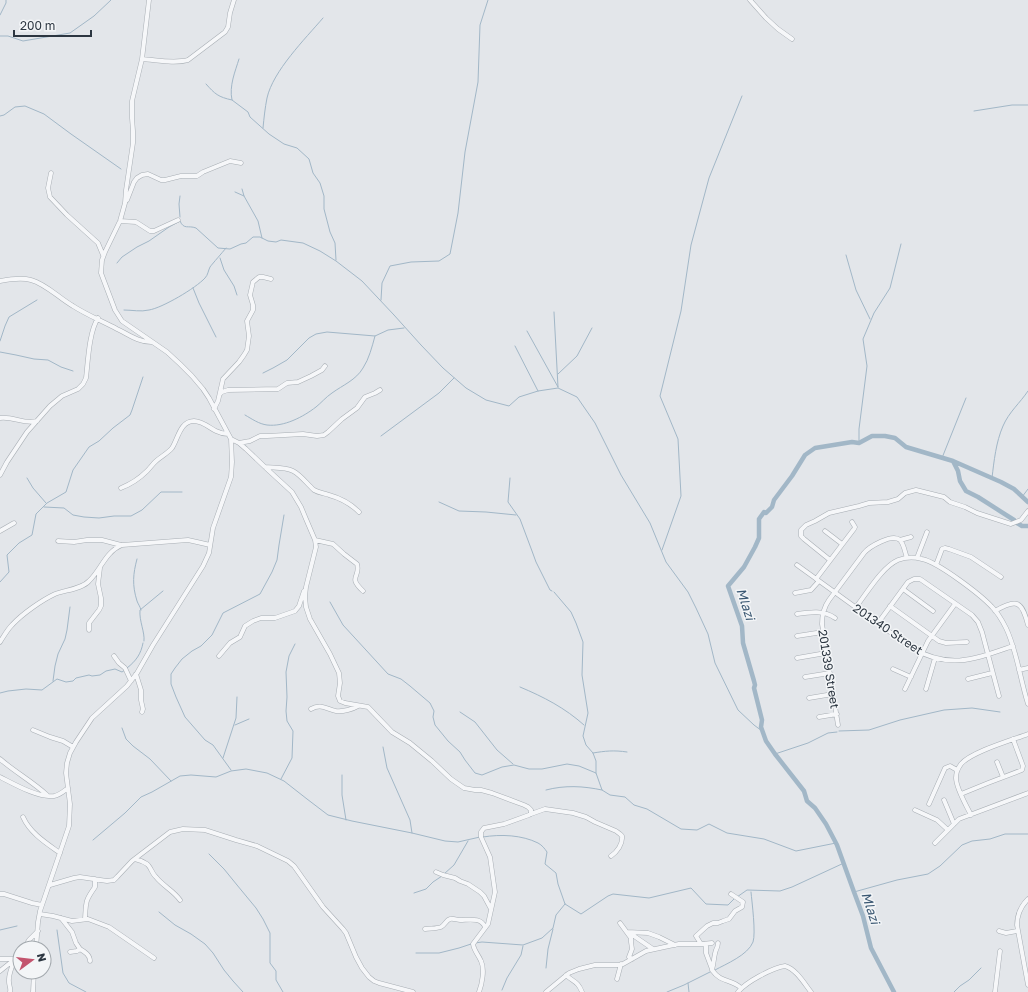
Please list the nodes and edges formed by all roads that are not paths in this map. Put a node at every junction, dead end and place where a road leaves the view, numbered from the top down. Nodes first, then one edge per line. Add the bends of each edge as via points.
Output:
1 (149, 0) edge
2 (234, 0) edge
3 (750, 0) edge
4 (792, 39) dead end
5 (142, 59) junction
6 (241, 163) dead end
7 (51, 173) dead end
8 (126, 202) junction
9 (178, 220) dead end
10 (120, 221) junction
11 (104, 256) junction
12 (271, 279) dead end
13 (0, 281) edge
14 (98, 318) junction
15 (152, 342) junction
16 (325, 366) dead end
17 (380, 390) dead end
18 (220, 394) junction
19 (214, 409) junction
20 (0, 418) edge
21 (39, 419) junction
22 (228, 434) junction
23 (230, 439) junction
24 (240, 443) junction
25 (7, 462) junction
26 (0, 465) edge
27 (265, 467) junction
28 (0, 475) edge
29 (121, 488) dead end
30 (1028, 511) edge
31 (359, 512) dead end
32 (852, 522) dead end
33 (14, 523) dead end
34 (0, 531) edge
35 (825, 531) dead end
36 (927, 532) dead end
37 (911, 537) dead end
38 (315, 540) junction
39 (900, 540) junction
40 (58, 541) dead end
41 (842, 544) junction
42 (122, 545) junction
43 (210, 545) junction
44 (907, 558) junction
45 (917, 558) junction
46 (830, 560) junction
47 (100, 565) junction
48 (797, 565) dead end
49 (936, 565) junction
50 (1001, 577) dead end
51 (817, 580) junction
52 (306, 587) junction
53 (903, 589) junction
54 (362, 591) dead end
55 (834, 592) junction
56 (795, 593) dead end
57 (956, 604) junction
58 (890, 606) junction
59 (856, 607) junction
60 (933, 611) dead end
61 (995, 611) junction
62 (797, 614) dead end
63 (823, 614) junction
64 (835, 618) dead end
65 (878, 623) junction
66 (1028, 625) edge
67 (89, 630) dead end
68 (823, 632) junction
69 (797, 636) dead end
70 (932, 636) junction
71 (0, 642) edge
72 (967, 642) dead end
73 (1013, 646) junction
74 (826, 652) junction
75 (922, 654) junction
76 (988, 654) junction
77 (114, 656) dead end
78 (219, 656) dead end
79 (796, 658) dead end
80 (934, 658) junction
81 (1028, 668) edge
82 (893, 669) dead end
83 (1019, 670) junction
84 (830, 673) junction
85 (992, 673) junction
86 (136, 674) junction
87 (805, 677) dead end
88 (911, 677) junction
89 (968, 679) dead end
90 (131, 681) junction
91 (906, 689) dead end
92 (926, 689) dead end
93 (833, 694) junction
94 (999, 696) dead end
95 (809, 698) dead end
96 (1028, 704) edge
97 (359, 706) junction
98 (311, 709) dead end
99 (142, 712) dead end
100 (836, 714) junction
101 (819, 717) dead end
102 (838, 725) dead end
103 (33, 730) dead end
104 (1028, 734) edge
105 (1013, 739) junction
106 (73, 746) junction
107 (0, 759) edge
108 (997, 762) dead end
109 (1027, 769) edge
110 (957, 770) junction
111 (1022, 770) junction
112 (0, 777) edge
113 (1003, 777) junction
114 (68, 788) junction
115 (1028, 793) edge
116 (962, 794) junction
117 (47, 796) junction
118 (944, 800) dead end
119 (929, 804) dead end
120 (915, 810) dead end
121 (531, 814) junction
122 (971, 815) junction
123 (23, 817) dead end
124 (954, 824) junction
125 (948, 830) junction
126 (935, 844) dead end
127 (60, 853) junction
128 (611, 856) dead end
129 (135, 859) junction
130 (436, 872) dead end
131 (94, 879) junction
132 (50, 885) junction
133 (0, 894) edge
134 (731, 894) dead end
135 (1028, 899) edge
136 (180, 900) dead end
137 (42, 905) junction
138 (491, 910) junction
139 (40, 914) junction
140 (61, 918) junction
141 (85, 919) junction
142 (620, 923) dead end
143 (485, 927) junction
144 (425, 929) dead end
145 (38, 931) junction
146 (999, 931) dead end
147 (1017, 931) junction
148 (628, 933) junction
149 (29, 940) edge
150 (37, 940) edge
151 (666, 940) junction
152 (700, 943) junction
153 (712, 943) dead end
154 (718, 943) dead end
155 (675, 945) junction
156 (662, 947) junction
157 (80, 949) junction
158 (653, 949) junction
159 (1000, 951) dead end
160 (70, 952) dead end
161 (154, 958) dead end
162 (0, 959) edge
163 (12, 959) edge
164 (629, 959) junction
165 (12, 961) edge
166 (90, 961) dead end
167 (1026, 962) edge
168 (621, 964) junction
169 (12, 968) edge
170 (712, 969) junction
171 (0, 971) edge
172 (566, 975) junction
173 (617, 979) dead end
174 (34, 980) edge
175 (1028, 985) edge
176 (741, 988) junction
177 (10, 992) edge
178 (33, 992) edge
179 (414, 992) edge
180 (479, 992) edge
181 (546, 992) edge
182 (582, 992) edge
183 (738, 992) edge
184 (811, 992) edge
185 (995, 992) edge

1 - 5 street
2 - 5 street via 225,32 188,60 172,62
3 - 4 street via 766,18
5 - 8 street via 132,101 133,144
6 - 8 street via 230,161 197,176 165,180 146,173 136,178
7 - 11 street via 48,188 50,197 98,243
8 - 10 street
9 - 10 street via 150,231 136,222
10 - 11 street
11 - 15 street via 102,277 118,315 125,324
12 - 18 street via 259,277 253,282 250,295 253,310 247,321 247,350 223,379
13 - 14 street via 24,279 35,282 72,306
14 - 15 street via 139,340
14 - 21 street via 92,334 83,384 59,398
15 - 19 street via 167,352 192,376
16 - 18 street via 311,376 298,382 287,383 278,389 228,390
17 - 24 street via 366,397 357,408 324,435 260,436
18 - 19 street
19 - 22 street
20 - 21 street via 30,422
21 - 25 street
22 - 23 street
22 - 29 street via 218,432 199,421 194,420 185,424 170,450 135,481
23 - 24 street
23 - 43 street via 232,472 213,528
24 - 27 street
25 - 26 street
25 - 28 street
27 - 31 street via 295,472 316,491 340,499
27 - 38 street via 296,497
30 - 46 street via 1021,520 1011,524 977,513 944,497 915,490 888,502 869,503 829,513 806,525 801,536
32 - 41 street via 855,528
33 - 34 street
35 - 41 street
36 - 45 street
37 - 39 street, 201339 Street
38 - 52 street via 315,552
38 - 54 street via 333,544 357,564 355,581
39 - 44 street
39 - 55 street, 201339 Street via 890,538 868,549
40 - 42 street via 102,540
41 - 46 street
42 - 43 street via 188,540
42 - 47 street via 110,553
43 - 86 street via 203,566
44 - 45 street
44 - 59 street via 894,562 886,569
45 - 49 street
46 - 51 street
47 - 67 street via 98,584 101,606 89,622
47 - 71 street via 84,585 51,596 27,612 12,625
48 - 51 street, 201340 Street
49 - 50 street via 941,551 945,548 971,557
49 - 61 street via 978,595
51 - 55 street, 201340 Street
51 - 56 street via 811,590
52 - 78 street via 295,611 275,618 253,621 245,626 240,637 230,643
52 - 97 street via 308,614 339,673 338,699
53 - 57 street via 911,580 918,578
53 - 58 street
53 - 60 street
55 - 59 street, 201340 Street
55 - 63 street, 201339 Street
57 - 70 street
57 - 76 street via 978,622
58 - 65 street
58 - 70 street
59 - 65 street, 201340 Street
61 - 66 street via 1006,604 1019,605 1024,611
61 - 73 street via 1005,626
62 - 63 street
63 - 64 street
63 - 68 street, 201339 Street
65 - 75 street, 201340 Street
68 - 69 street
68 - 74 street, 201339 Street
70 - 72 street via 946,643
70 - 75 street
73 - 76 street, 201340 Street
73 - 83 street
74 - 79 street
74 - 84 street, 201339 Street
75 - 80 street, 201340 Street
75 - 88 street
76 - 80 street, 201340 Street via 959,661
76 - 85 street
77 - 90 street via 118,663 126,668
80 - 92 street
81 - 83 street
82 - 88 street
83 - 96 street
84 - 87 street
84 - 93 street, 201339 Street
85 - 89 street
85 - 94 street
86 - 90 street
86 - 99 street via 141,690
88 - 91 street
90 - 106 street via 92,718
93 - 95 street
93 - 100 street, 201339 Street
97 - 98 street via 341,711 322,706
97 - 121 street via 371,709 392,732 410,743 464,788 500,795 528,807
100 - 101 street
100 - 102 street, 201339 Street
103 - 106 street
104 - 105 street
105 - 110 street via 968,758
105 - 111 street via 1023,766
106 - 114 street via 67,763
107 - 117 street
108 - 113 street
109 - 111 street
110 - 116 street via 956,781
110 - 119 street via 950,766 945,768
111 - 113 street
112 - 117 street via 31,792
113 - 116 street
114 - 117 street via 55,796
114 - 127 street via 69,826
115 - 122 street
116 - 122 street
118 - 124 street
120 - 125 street via 937,820
121 - 128 street via 545,809 568,812 586,817 618,832 622,836 621,844
121 - 138 street via 482,830 481,837 492,863 495,892
122 - 124 street via 959,819
123 - 127 street via 38,837
124 - 125 street
125 - 126 street
127 - 132 street
129 - 131 street via 114,880
129 - 136 street via 145,862 157,878
129 - 179 street via 170,832 183,829 205,830 257,846 294,866 323,907 343,928 356,957 369,976 379,983
130 - 138 street via 456,878 477,890 484,896
131 - 132 street via 74,878
131 - 141 street via 95,887 86,903
132 - 137 street
133 - 137 street
134 - 152 street via 743,902 742,907 729,919 707,926 696,936
135 - 147 street via 1019,911
137 - 139 street
138 - 143 street
139 - 140 street
139 - 145 street
140 - 141 street via 72,921
140 - 157 street via 72,932
141 - 161 street via 109,927
142 - 148 street
143 - 144 street via 482,922 473,919 451,919 440,928
143 - 180 street via 473,944 483,967
145 - 149 street
145 - 150 street
146 - 147 street via 1006,934
147 - 167 street
148 - 151 street via 648,933
148 - 158 street
148 - 164 street via 632,949
151 - 155 street
151 - 156 street
152 - 153 street
152 - 155 street
152 - 170 street via 706,946 706,954
154 - 170 street
155 - 156 street
156 - 158 street
157 - 160 street
157 - 166 street via 88,954
158 - 164 street
159 - 185 street
162 - 163 street
164 - 168 street
165 - 171 street
167 - 175 street
168 - 172 street via 595,965
168 - 173 street
169 - 177 street via 9,977
170 - 176 street via 717,977
172 - 181 street
172 - 182 street via 577,983
174 - 178 street
176 - 183 street
176 - 184 street via 775,969 788,966

